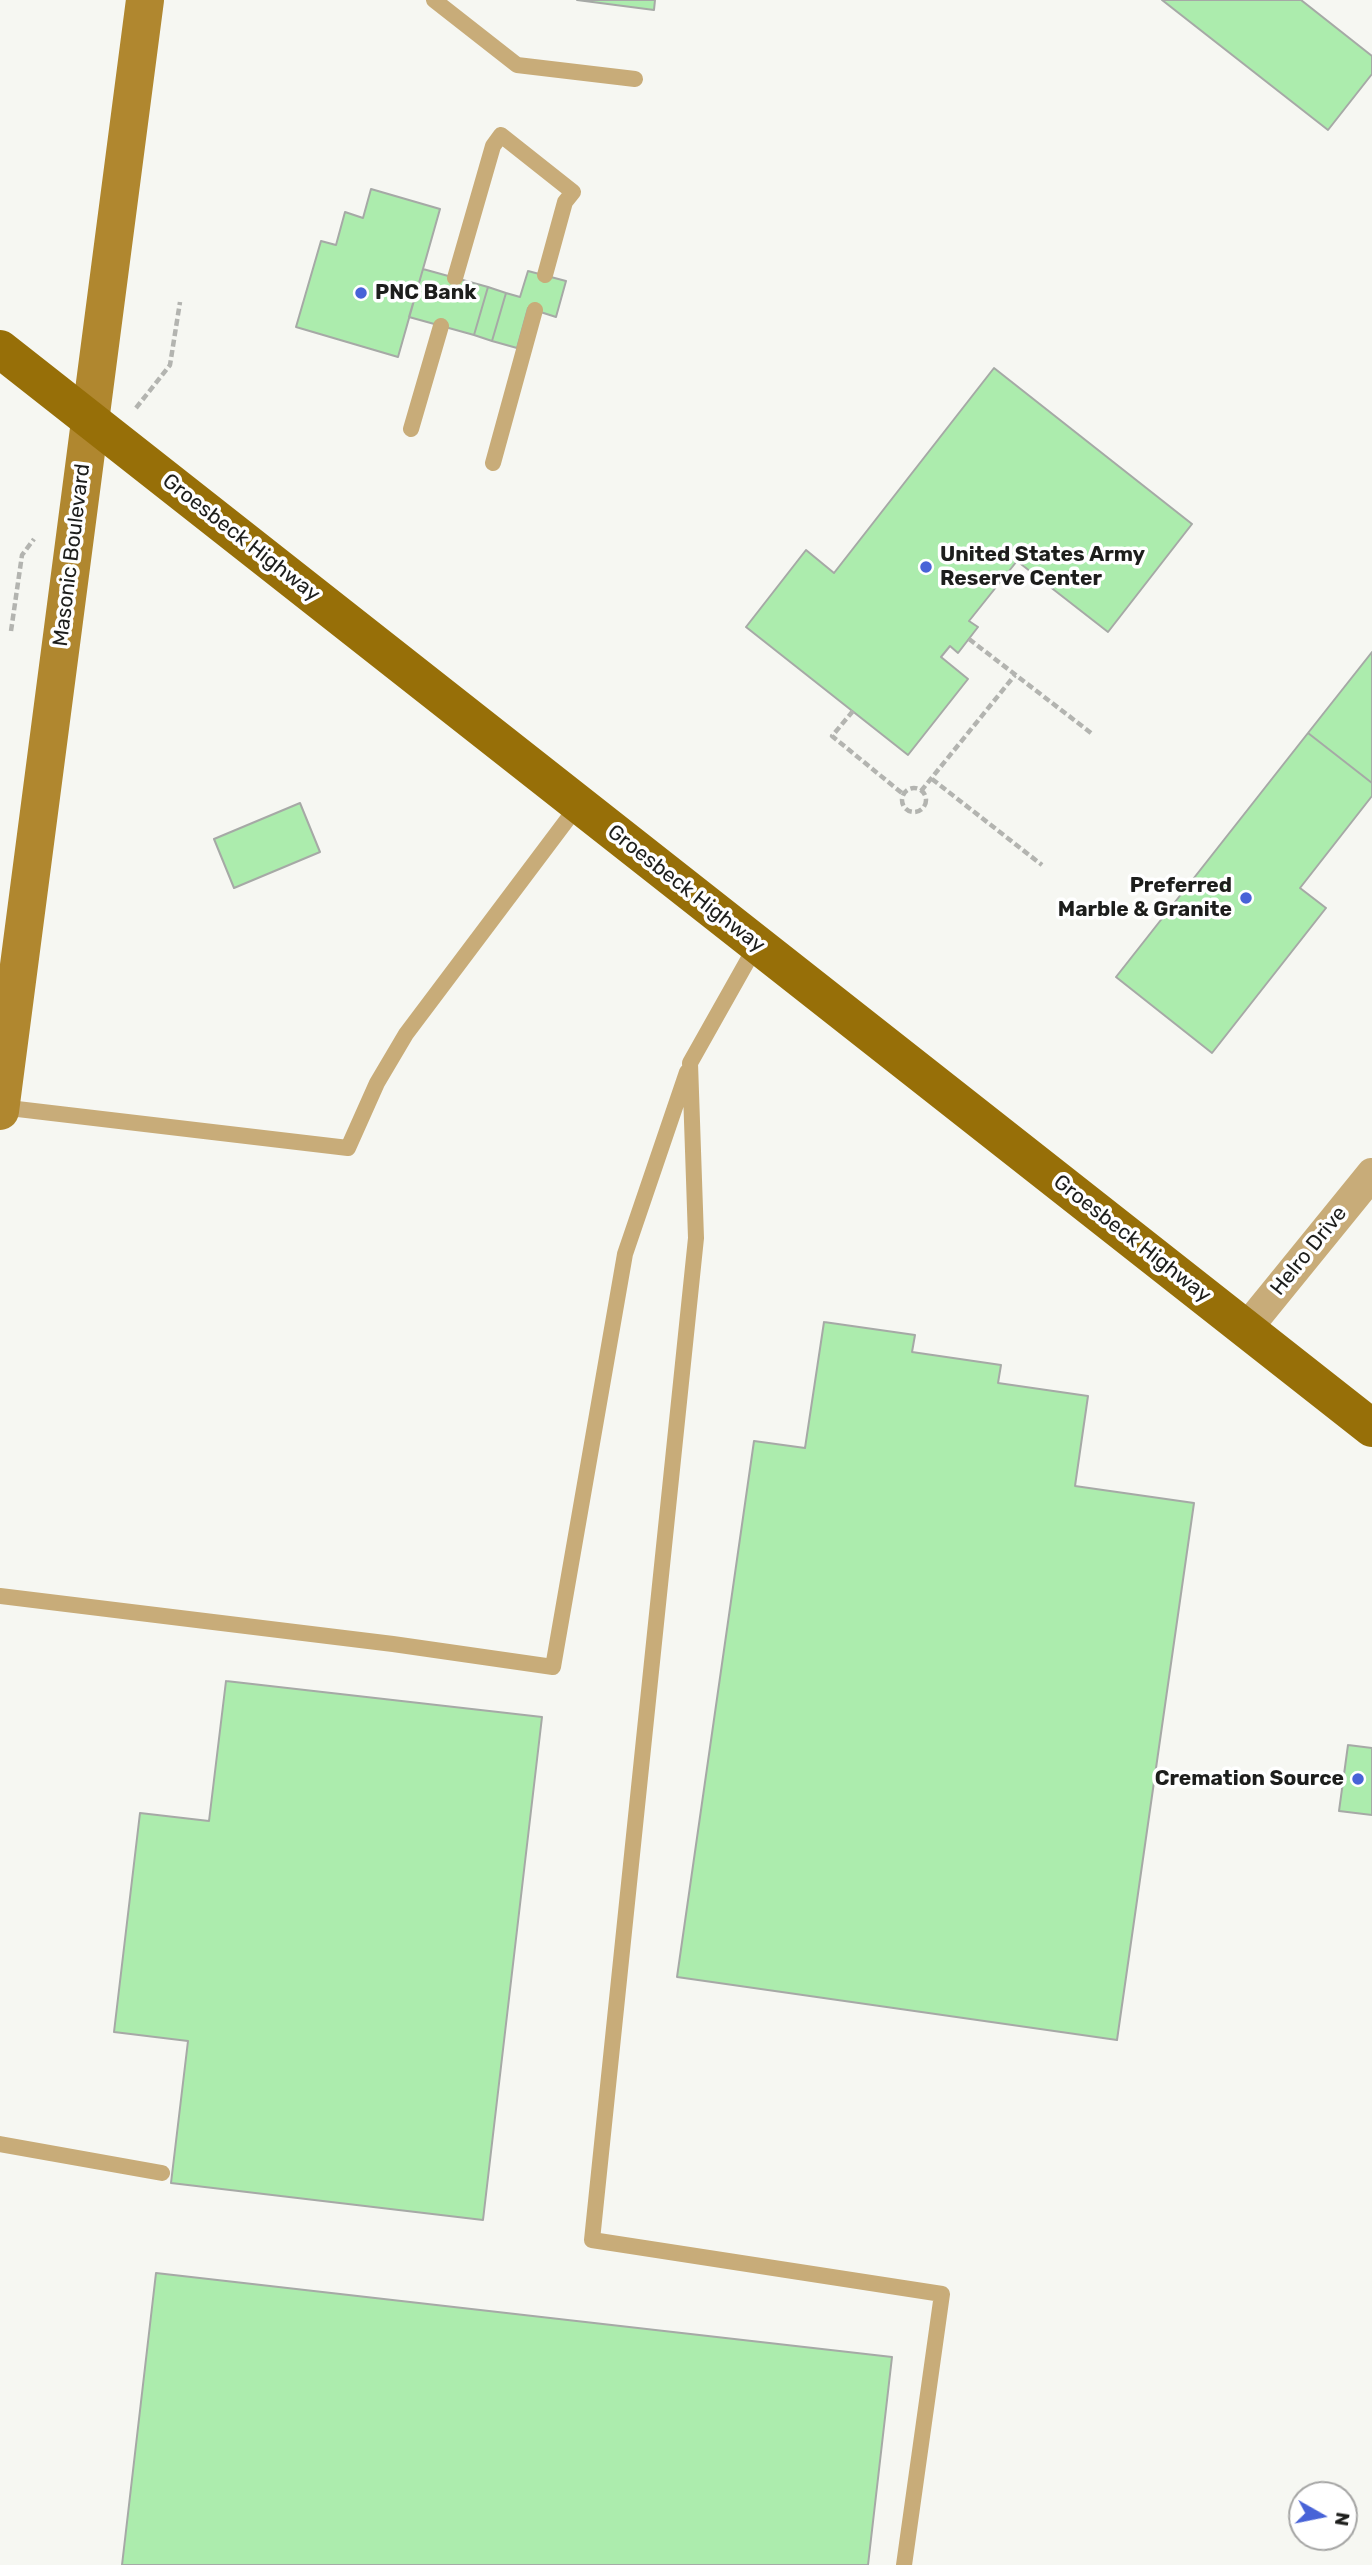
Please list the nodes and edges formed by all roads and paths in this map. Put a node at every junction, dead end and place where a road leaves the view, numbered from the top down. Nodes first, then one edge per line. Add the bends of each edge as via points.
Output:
1 (145, 0) edge
2 (435, 0) edge
3 (635, 79) dead end
4 (545, 275) dead end
5 (455, 278) dead end
6 (180, 302) dead end
7 (535, 310) dead end
8 (441, 326) dead end
9 (0, 349) edge
10 (170, 365) dead end
11 (90, 420) junction
12 (411, 429) dead end
13 (493, 463) dead end
14 (22, 555) dead end
15 (11, 631) dead end
16 (969, 639) dead end
17 (1015, 675) junction
18 (853, 711) dead end
19 (1091, 733) dead end
20 (932, 779) junction
21 (921, 791) junction
22 (903, 794) junction
23 (579, 804) junction
24 (1042, 865) dead end
25 (757, 944) junction
26 (691, 1063) junction
27 (0, 1109) edge
28 (1372, 1174) edge
29 (1246, 1329) junction
30 (1372, 1428) edge
31 (0, 1596) edge
32 (0, 2144) edge
33 (162, 2173) dead end
34 (904, 2565) edge

1 - 11 street, Masonic Boulevard
2 - 3 lane via 517,65
4 - 5 lane via 565,202 573,192 501,135 493,146
6 - 10 path
7 - 13 lane
8 - 12 lane
9 - 11 main road, Groesbeck Highway
11 - 23 main road, Groesbeck Highway
11 - 27 street, Masonic Boulevard
14 - 15 path
16 - 17 path
17 - 19 path
17 - 20 path
18 - 22 path via 832,736
20 - 21 path
20 - 24 path
21 - 22 path via 914,788
21 - 22 path via 924,805 916,812 905,808
23 - 25 main road, Groesbeck Highway
23 - 27 lane via 406,1034 377,1083 348,1148
25 - 26 lane
25 - 29 main road, Groesbeck Highway
26 - 31 lane via 625,1254 554,1667
26 - 34 lane via 696,1238 592,2240 942,2294
28 - 29 street, Helro Drive
29 - 30 main road, Groesbeck Highway
32 - 33 lane

